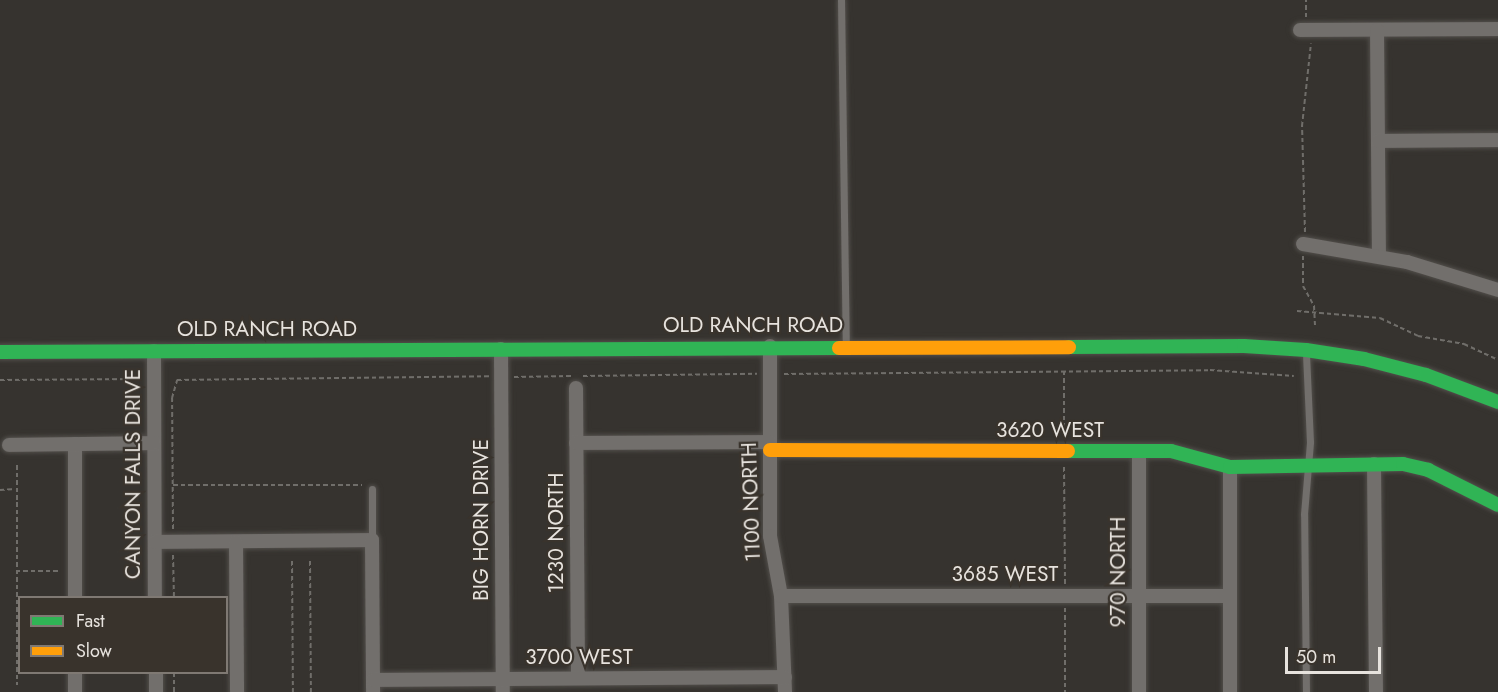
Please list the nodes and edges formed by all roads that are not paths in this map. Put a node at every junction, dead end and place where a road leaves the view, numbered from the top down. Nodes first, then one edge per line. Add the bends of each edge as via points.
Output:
1 (841, 0) edge
2 (1303, 25) road end
3 (1498, 29) edge
4 (1377, 30) junction
5 (1498, 140) edge
6 (1378, 141) junction
7 (1304, 244) road end
8 (1379, 255) junction
9 (1498, 290) edge
10 (770, 346) junction
11 (846, 346) junction
12 (501, 349) junction
13 (1306, 350) junction
14 (154, 351) junction
15 (0, 352) edge
16 (576, 388) dead end
17 (1498, 402) edge
18 (154, 443) junction
19 (576, 443) junction
20 (75, 444) junction
21 (9, 445) dead end
22 (770, 446) junction
23 (1139, 452) junction
24 (1374, 464) junction
25 (1230, 467) junction
26 (1309, 467) junction
27 (373, 487) road end
28 (1498, 505) edge
29 (372, 540) junction
30 (155, 542) junction
31 (236, 542) junction
32 (1138, 594) junction
33 (75, 596) edge
34 (155, 596) edge
35 (781, 596) junction
36 (1229, 596) junction
37 (75, 674) edge
38 (156, 674) edge
39 (785, 677) junction
40 (578, 678) junction
41 (503, 685) edge
42 (640, 685) edge
43 (373, 686) edge
44 (75, 692) edge
45 (156, 692) edge
46 (237, 692) edge
47 (785, 692) edge
48 (1139, 692) edge
49 (1230, 692) edge
50 (1306, 692) edge
51 (1376, 692) edge

1 - 11 lane
2 - 4 street
3 - 4 street
4 - 6 street
5 - 6 street
6 - 8 street
7 - 8 street
8 - 9 street
10 - 11 street, OLD RANCH ROAD
10 - 12 street, OLD RANCH ROAD
10 - 22 street, 1100 NORTH
11 - 13 street, OLD RANCH ROAD via 1244,346
12 - 14 street, OLD RANCH ROAD
12 - 41 street, BIG HORN DRIVE
13 - 17 street, OLD RANCH ROAD via 1426,375
13 - 26 lane
14 - 15 street, OLD RANCH ROAD
14 - 18 street, CANYON FALLS DRIVE
16 - 19 street, 1230 NORTH
18 - 20 street
18 - 30 street, CANYON FALLS DRIVE
19 - 22 street, 3620 WEST
19 - 40 street, 1230 NORTH
20 - 21 street
20 - 33 street
22 - 23 street, 3620 WEST
22 - 35 street, 1100 NORTH via 770,536
23 - 25 street, 3620 WEST via 1171,451
23 - 32 street, 970 NORTH
24 - 26 street, 3620 WEST
24 - 28 street, 3620 WEST via 1420,467
24 - 51 street
25 - 26 street, 3620 WEST
25 - 36 street
26 - 50 lane via 1304,514
27 - 29 lane
29 - 31 street
29 - 43 street
30 - 31 street
30 - 34 street, CANYON FALLS DRIVE
31 - 46 street
32 - 35 street, 3685 WEST
32 - 36 street, 3685 WEST
32 - 48 street, 970 NORTH
35 - 39 street, 1100 NORTH
36 - 49 street
37 - 44 street
38 - 45 street
39 - 42 street, 3700 WEST
39 - 47 street, 1100 NORTH
40 - 41 street, 3700 WEST
40 - 42 street, 3700 WEST
41 - 43 street, 3700 WEST

